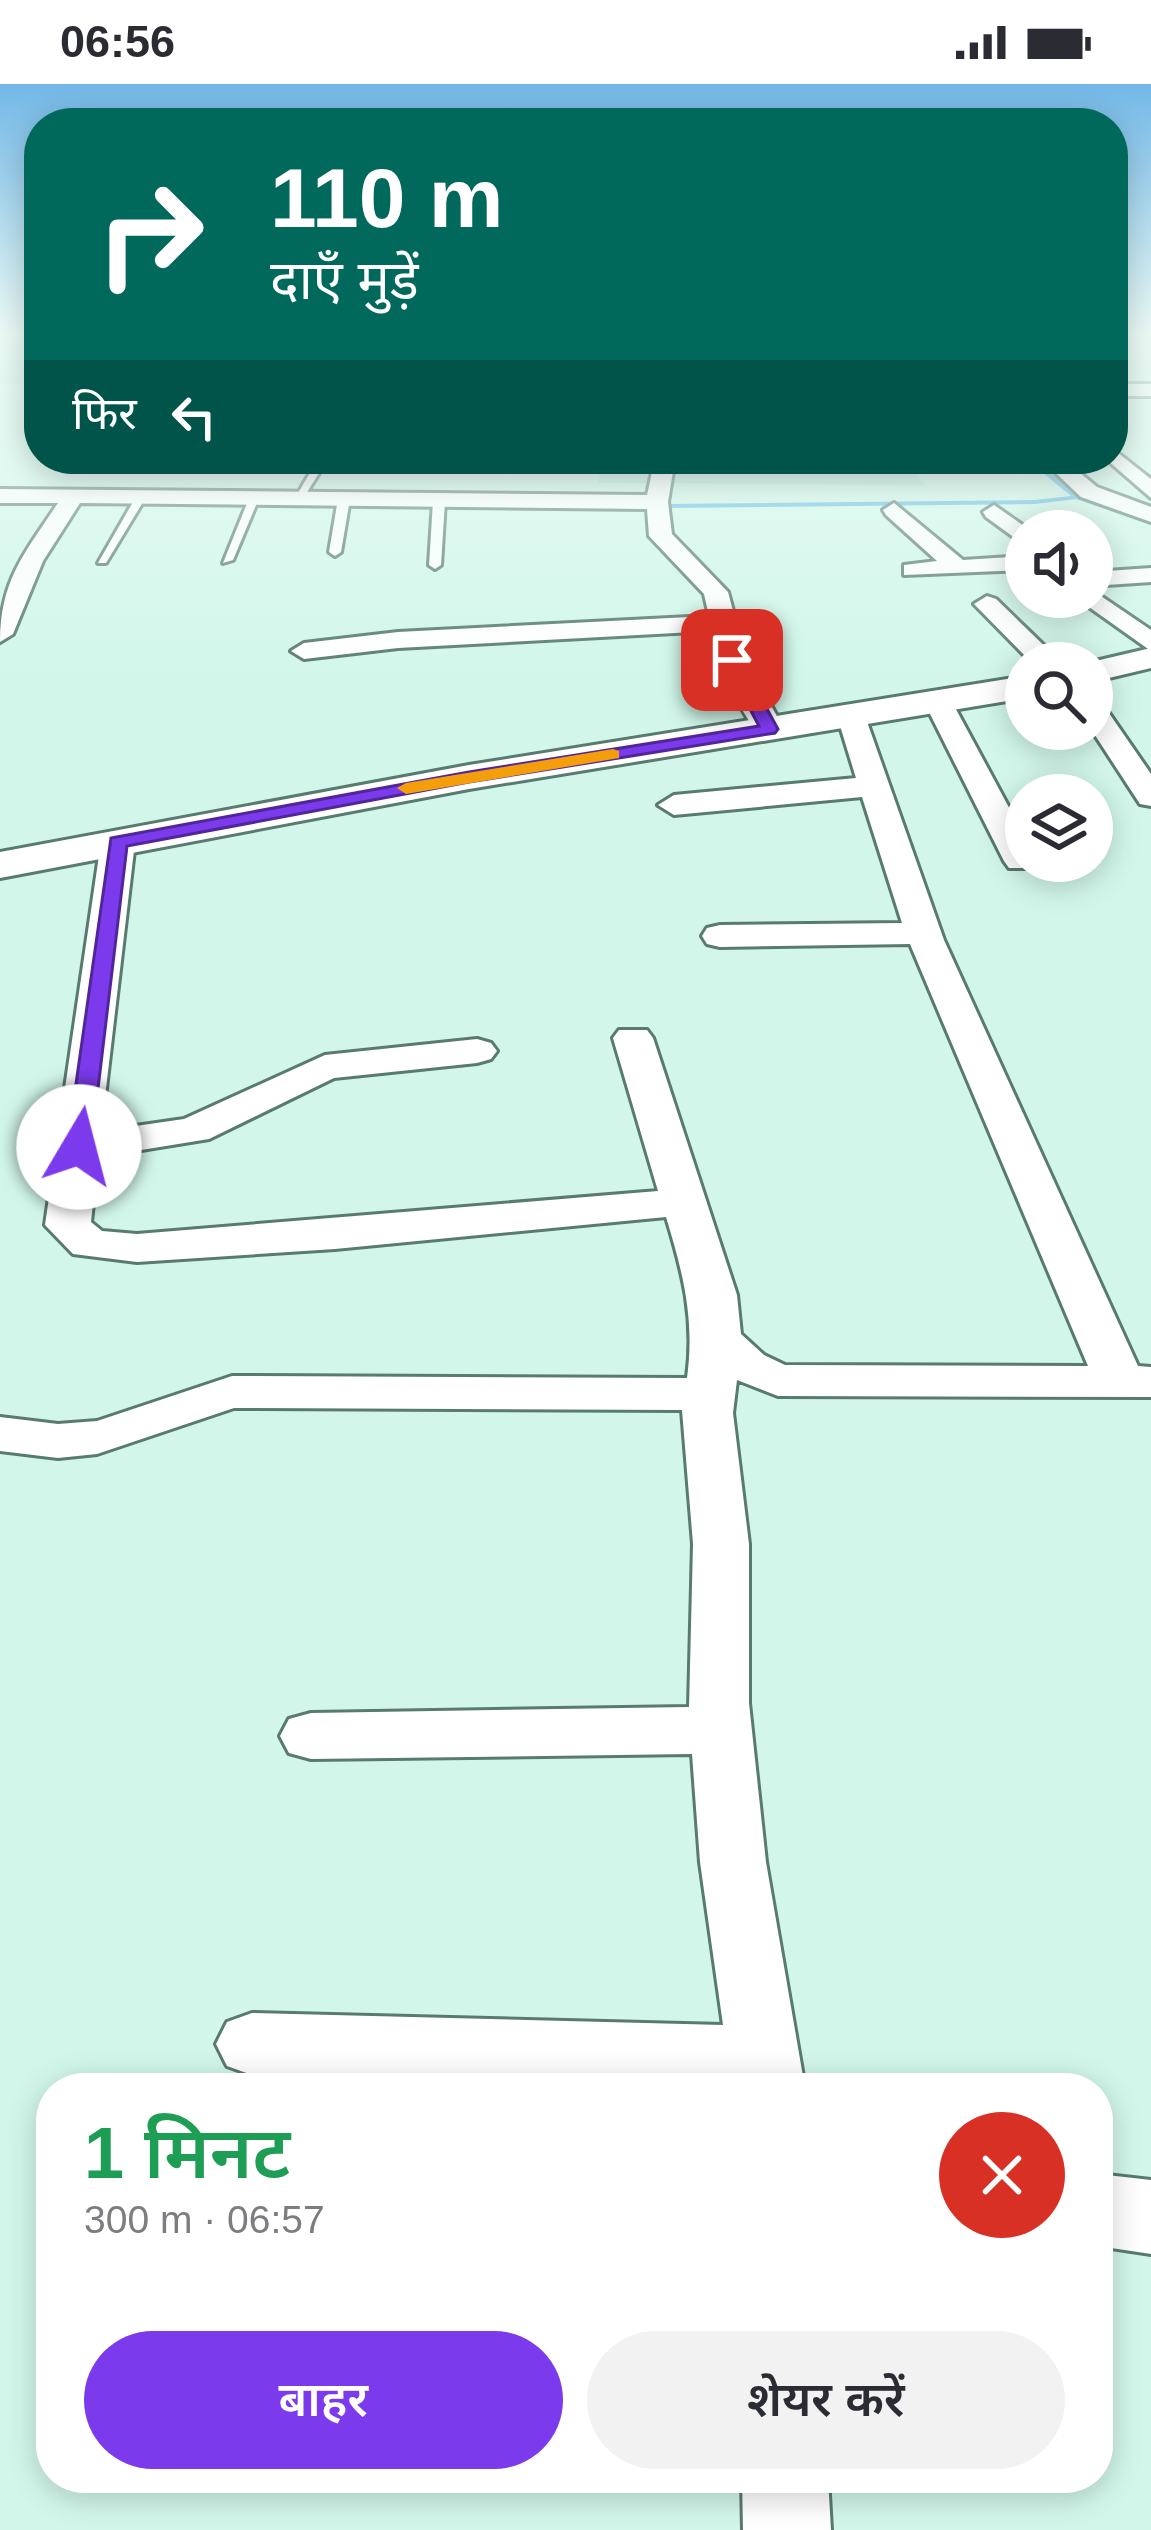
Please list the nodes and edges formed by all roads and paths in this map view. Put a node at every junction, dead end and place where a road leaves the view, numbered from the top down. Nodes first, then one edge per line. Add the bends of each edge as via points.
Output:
1 (1128, 469) edge
2 (313, 474) edge
3 (662, 474) edge
4 (1067, 474) edge
5 (1151, 491) edge
6 (0, 496) edge
7 (73, 497) junction
8 (141, 497) junction
9 (254, 498) junction
10 (298, 498) junction
11 (344, 500) junction
12 (440, 501) junction
13 (657, 502) junction
14 (894, 511) dead end
15 (994, 512) dead end
16 (1151, 515) edge
17 (1005, 521) edge
18 (1123, 527) edge
19 (334, 552) dead end
20 (102, 560) dead end
21 (227, 560) dead end
22 (1005, 564) edge
23 (435, 565) dead end
24 (957, 567) junction
25 (913, 570) dead end
26 (1151, 575) edge
27 (1113, 578) edge
28 (1005, 590) edge
29 (8, 591) edge
30 (1005, 613) edge
31 (1113, 614) edge
32 (1010, 618) edge
33 (723, 623) junction
34 (0, 634) edge
35 (1030, 642) edge
36 (1151, 643) edge
37 (304, 651) dead end
38 (1151, 658) edge
39 (1113, 667) edge
40 (1005, 691) edge
41 (938, 703) junction
42 (851, 716) junction
43 (769, 729) junction
44 (1113, 741) edge
45 (876, 786) junction
46 (1151, 797) edge
47 (674, 805) dead end
48 (1005, 831) edge
49 (118, 842) junction
50 (0, 865) edge
51 (924, 933) junction
52 (720, 936) dead end
53 (633, 1038) dead end
54 (477, 1051) dead end
55 (79, 1147) junction
56 (683, 1202) junction
57 (717, 1338) junction
58 (1136, 1382) edge
59 (708, 1394) junction
60 (0, 1434) edge
61 (722, 1730) junction
62 (311, 1736) dead end
63 (252, 2044) dead end
64 (766, 2073) edge
65 (1113, 2212) edge
66 (1151, 2217) edge
67 (786, 2493) edge
68 (787, 2530) edge

1 - 5 street
2 - 10 lane
3 - 13 street
4 - 18 street
6 - 7 street
7 - 8 street
7 - 29 street
8 - 9 street
8 - 20 lane
9 - 10 street
9 - 21 lane
10 - 11 street
11 - 12 street
11 - 19 lane
12 - 13 street
12 - 23 lane
13 - 33 street via 664,542 716,592
14 - 24 street
15 - 17 street
16 - 18 street
22 - 24 street
24 - 25 street
26 - 27 street
28 - 30 street via 990,595
29 - 34 street
31 - 36 street
32 - 35 street
33 - 37 street
33 - 43 street via 742,685
38 - 39 street
40 - 41 street
41 - 42 street
41 - 48 street
42 - 43 street
42 - 45 street
43 - 49 street
44 - 46 street
45 - 47 street
45 - 51 street
49 - 50 street
49 - 55 street
51 - 52 street
51 - 58 street
53 - 56 street
54 - 55 street via 325,1067 194,1130
55 - 56 street via 68,1225 88,1244 335,1235
56 - 57 street via 713,1295
57 - 58 street via 746,1366 778,1380
57 - 59 street
59 - 60 street via 232,1392 73,1442
59 - 61 street via 721,1544
61 - 62 street
61 - 64 street
63 - 64 street
65 - 66 street
67 - 68 street

